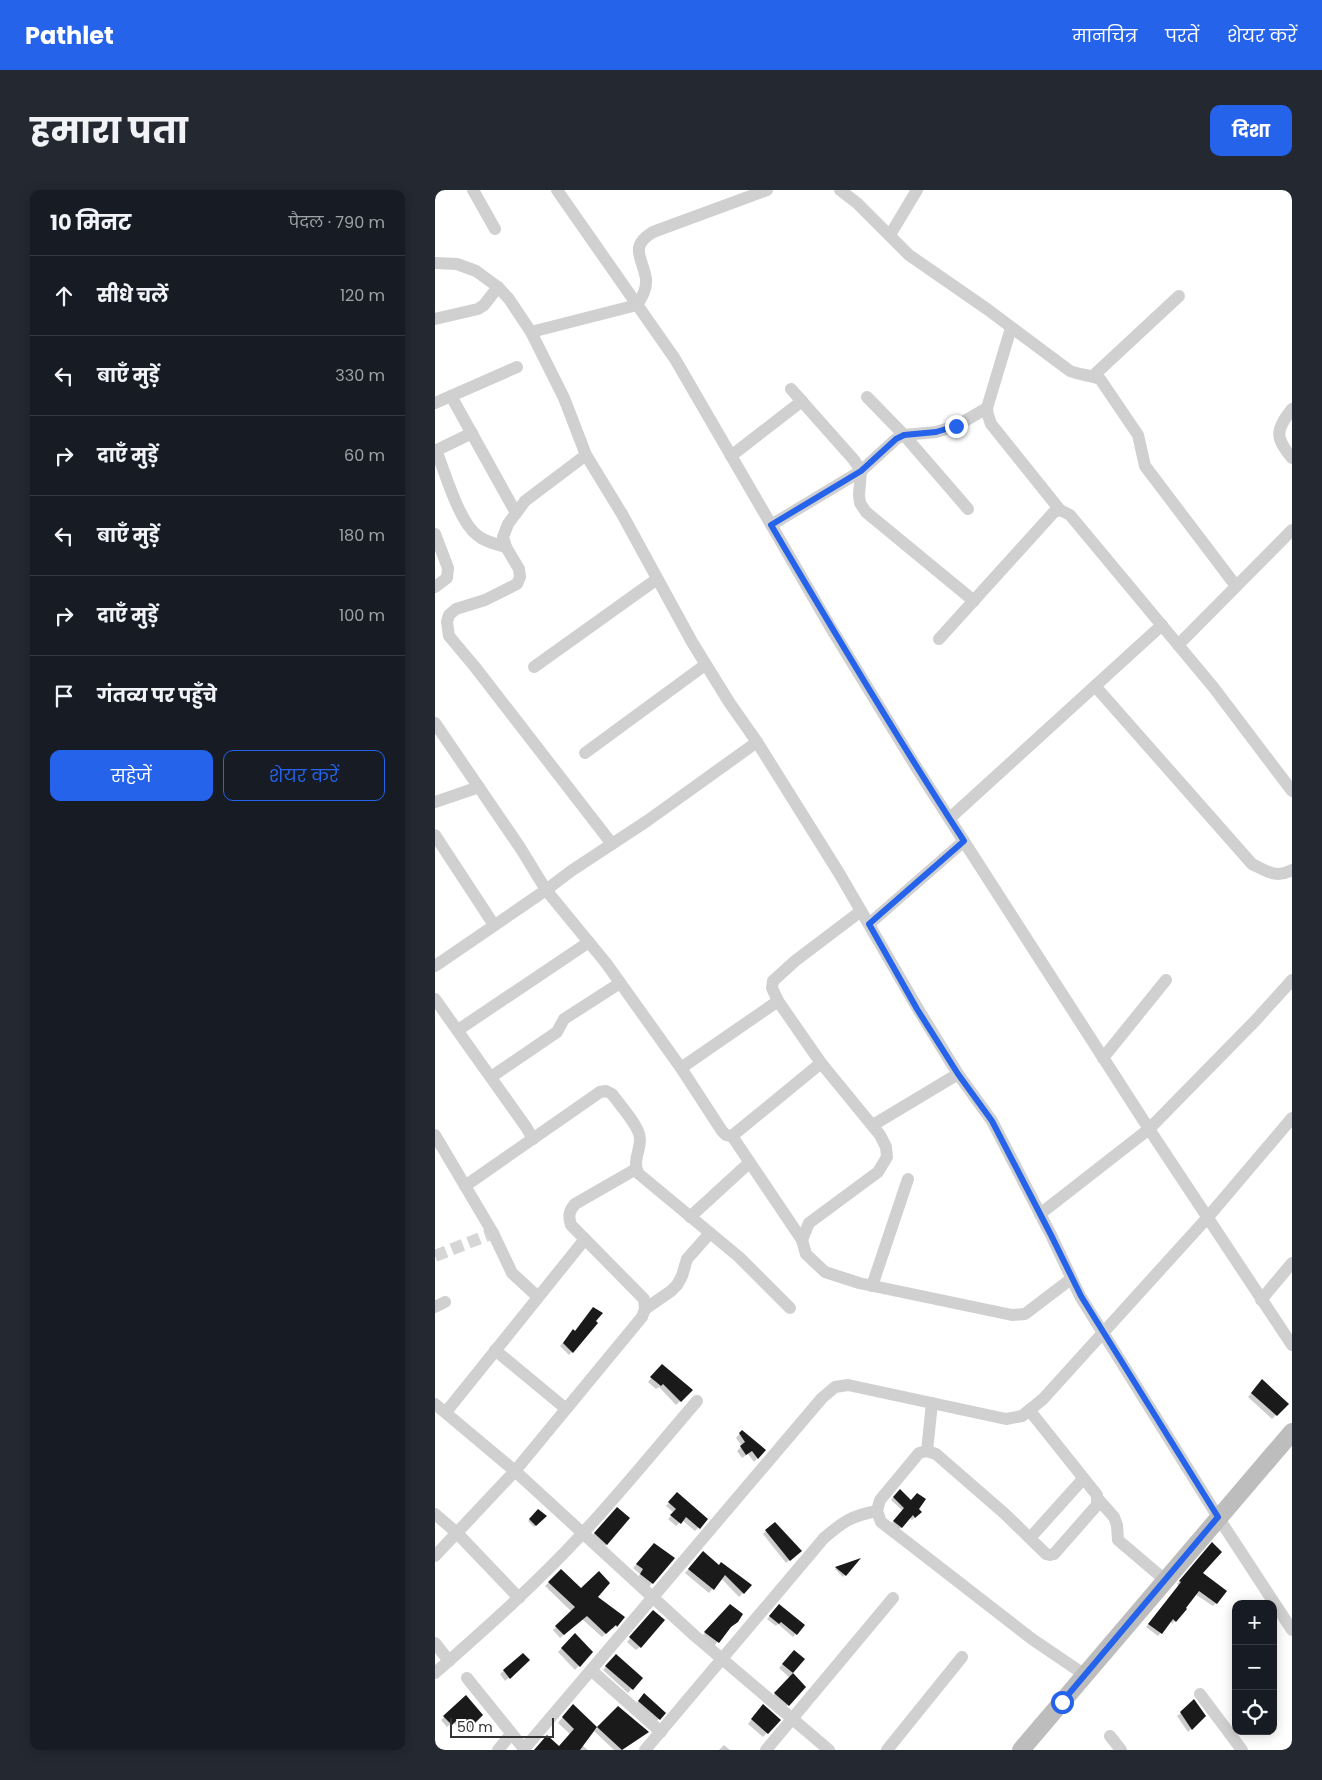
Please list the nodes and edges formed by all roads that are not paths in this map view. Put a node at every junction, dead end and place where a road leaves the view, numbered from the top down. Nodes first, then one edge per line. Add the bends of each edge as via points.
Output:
1 (473, 190) edge
2 (557, 190) edge
3 (767, 190) edge
4 (841, 190) edge
5 (917, 190) edge
6 (495, 229) dead end
7 (890, 236) junction
8 (435, 263) edge
9 (498, 287) junction
10 (1179, 296) dead end
11 (637, 305) junction
12 (435, 318) edge
13 (1011, 328) junction
14 (531, 332) junction
15 (517, 367) dead end
16 (1093, 376) junction
17 (791, 388) dead end
18 (451, 396) junction
19 (867, 397) dead end
20 (802, 401) junction
21 (435, 403) edge
22 (987, 408) junction
23 (1292, 409) edge
24 (472, 433) junction
25 (904, 435) junction
26 (436, 450) edge
27 (586, 455) junction
28 (731, 456) junction
29 (1292, 458) edge
30 (861, 471) junction
31 (968, 509) dead end
32 (1060, 510) junction
33 (516, 513) junction
34 (771, 525) junction
35 (1292, 530) edge
36 (435, 534) edge
37 (506, 547) junction
38 (657, 579) junction
39 (1236, 586) junction
40 (435, 587) edge
41 (974, 601) junction
42 (1162, 626) junction
43 (939, 639) dead end
44 (1178, 645) junction
45 (705, 664) junction
46 (534, 667) dead end
47 (1095, 686) junction
48 (435, 723) edge
49 (757, 742) junction
50 (585, 753) dead end
51 (479, 787) junction
52 (1292, 791) edge
53 (435, 802) edge
54 (950, 818) junction
55 (435, 835) edge
56 (964, 841) junction
57 (612, 844) junction
58 (1292, 870) edge
59 (546, 890) junction
60 (861, 911) junction
61 (869, 924) junction
62 (495, 925) junction
63 (589, 942) junction
64 (435, 966) edge
65 (1166, 980) dead end
66 (1292, 980) edge
67 (620, 983) junction
68 (435, 999) edge
69 (777, 1001) junction
70 (458, 1030) junction
71 (1103, 1058) junction
72 (821, 1063) junction
73 (681, 1068) junction
74 (958, 1074) junction
75 (491, 1077) junction
76 (1292, 1118) edge
77 (873, 1125) junction
78 (1149, 1129) junction
79 (435, 1135) edge
80 (732, 1136) junction
81 (533, 1139) junction
82 (749, 1163) junction
83 (636, 1169) junction
84 (908, 1179) dead end
85 (465, 1186) junction
86 (1040, 1214) junction
87 (690, 1217) junction
88 (1208, 1217) junction
89 (710, 1233) junction
90 (585, 1239) junction
91 (802, 1240) junction
92 (1292, 1263) edge
93 (1071, 1280) junction
94 (872, 1286) junction
95 (538, 1297) junction
96 (1261, 1300) junction
97 (645, 1308) junction
98 (789, 1308) dead end
99 (1103, 1334) junction
100 (1292, 1345) edge
101 (495, 1350) junction
102 (697, 1401) dead end
103 (932, 1403) junction
104 (435, 1404) edge
105 (565, 1408) junction
106 (1030, 1411) junction
107 (446, 1412) junction
108 (1292, 1432) edge
109 (927, 1451) junction
110 (515, 1471) junction
111 (1083, 1479) junction
112 (1098, 1499) junction
113 (877, 1511) junction
114 (435, 1514) edge
115 (1218, 1517) junction
116 (457, 1533) junction
117 (583, 1534) junction
118 (1029, 1538) junction
119 (435, 1556) edge
120 (1165, 1580) junction
121 (519, 1598) junction
122 (652, 1598) junction
123 (893, 1598) dead end
124 (1292, 1630) edge
125 (435, 1643) edge
126 (962, 1657) dead end
127 (721, 1659) junction
128 (449, 1660) junction
129 (591, 1670) junction
130 (435, 1673) edge
131 (1085, 1675) junction
132 (467, 1678) dead end
133 (1200, 1694) dead end
134 (792, 1720) junction
135 (661, 1732) junction
136 (511, 1734) junction
137 (1110, 1736) dead end
138 (525, 1749) edge
139 (498, 1750) edge
140 (645, 1750) edge
141 (766, 1750) edge
142 (829, 1750) edge
143 (887, 1750) edge
144 (1021, 1750) edge
145 (1121, 1750) edge
146 (1242, 1750) edge

1 - 6 street
2 - 11 street
3 - 11 street via 643,238 638,254 646,280 644,293
4 - 7 street
5 - 7 street
7 - 13 street via 909,254
8 - 9 street via 457,264 476,271
9 - 12 street via 478,310
9 - 14 street
10 - 16 street
11 - 14 street
11 - 28 street via 675,359
13 - 16 street via 1070,371
13 - 22 street
14 - 27 street via 564,398
15 - 18 street
16 - 39 street via 1105,386 1138,435 1145,466
17 - 20 street
18 - 21 street
18 - 24 street
19 - 25 street
20 - 28 street
20 - 30 street via 851,455
22 - 25 street via 956,426 936,432
22 - 32 street via 991,424
23 - 29 street via 1280,427 1279,436
24 - 26 street
24 - 33 street
25 - 30 street
25 - 31 street
26 - 37 street via 463,519 484,540
27 - 33 street via 525,501
27 - 38 street
28 - 34 street
30 - 34 street
30 - 41 street via 859,495 866,512
32 - 41 street via 1053,512
32 - 42 street via 1070,515
33 - 37 street via 503,537
34 - 54 street
35 - 39 street
36 - 40 street via 449,568 447,578
37 - 57 street via 519,569 517,584 485,600 456,609 447,622 449,636
38 - 45 street
38 - 46 street
39 - 44 street
41 - 43 street
42 - 44 street
42 - 47 street
44 - 52 street
45 - 49 street
45 - 50 street
47 - 54 street
47 - 58 street via 1252,864 1271,874 1283,875
48 - 51 street
49 - 57 street
49 - 60 street
51 - 53 street
51 - 59 street
54 - 56 street
55 - 62 street
56 - 61 street
56 - 71 street
57 - 59 street
59 - 62 street
59 - 63 street
60 - 61 street
60 - 69 street via 773,981
61 - 74 street
62 - 64 street
63 - 67 street
63 - 70 street
65 - 71 street
66 - 78 street
67 - 73 street
67 - 75 street via 564,1019 557,1032
68 - 70 street
69 - 72 street
69 - 73 street
70 - 75 street
71 - 78 street
72 - 77 street
72 - 80 street
73 - 80 street via 722,1131
74 - 77 street
74 - 86 street via 992,1121
75 - 81 street
76 - 88 street
77 - 91 street via 886,1147 887,1157 878,1172 809,1223
78 - 86 street
78 - 88 street
79 - 85 street
80 - 82 street
81 - 83 street via 606,1091 612,1094 639,1131
81 - 85 street
82 - 87 street
82 - 91 street
83 - 87 street
83 - 90 street via 569,1210 571,1225
84 - 94 street
85 - 95 street via 512,1273
86 - 93 street
87 - 89 street
88 - 96 street
88 - 99 street
89 - 97 street via 687,1259 677,1285
89 - 98 street
90 - 95 street
90 - 97 street via 638,1292
91 - 94 street via 806,1254 825,1272
92 - 96 street
93 - 94 street via 1025,1314 1012,1315
93 - 99 street
95 - 101 street
96 - 100 street
97 - 105 street via 642,1317
99 - 106 street
99 - 115 street
101 - 105 street
101 - 107 street
102 - 117 street
103 - 106 street via 1006,1418 1015,1418
103 - 109 street
103 - 122 street via 848,1385 835,1387 822,1398
104 - 107 street
105 - 110 street
106 - 111 street
107 - 110 street
108 - 115 street
109 - 113 street via 919,1454 880,1500
109 - 118 street via 936,1454
110 - 116 street
110 - 117 street
111 - 112 street
111 - 118 street
112 - 118 street via 1097,1505 1054,1554 1046,1554
112 - 120 street via 1114,1517 1118,1540
113 - 127 street via 857,1515 824,1538
113 - 131 street via 881,1522 1032,1639
114 - 116 street
115 - 120 street
115 - 124 street
116 - 119 street
116 - 121 street
117 - 121 street
117 - 122 street
120 - 131 street
121 - 128 street
122 - 127 street
122 - 129 street
123 - 134 street
125 - 128 street
126 - 143 street
127 - 134 street
127 - 135 street
128 - 130 street
129 - 135 street
129 - 138 street
131 - 144 street
132 - 136 street
133 - 146 street
134 - 141 street
134 - 142 street
135 - 140 street
136 - 138 street
136 - 139 street
137 - 145 street

